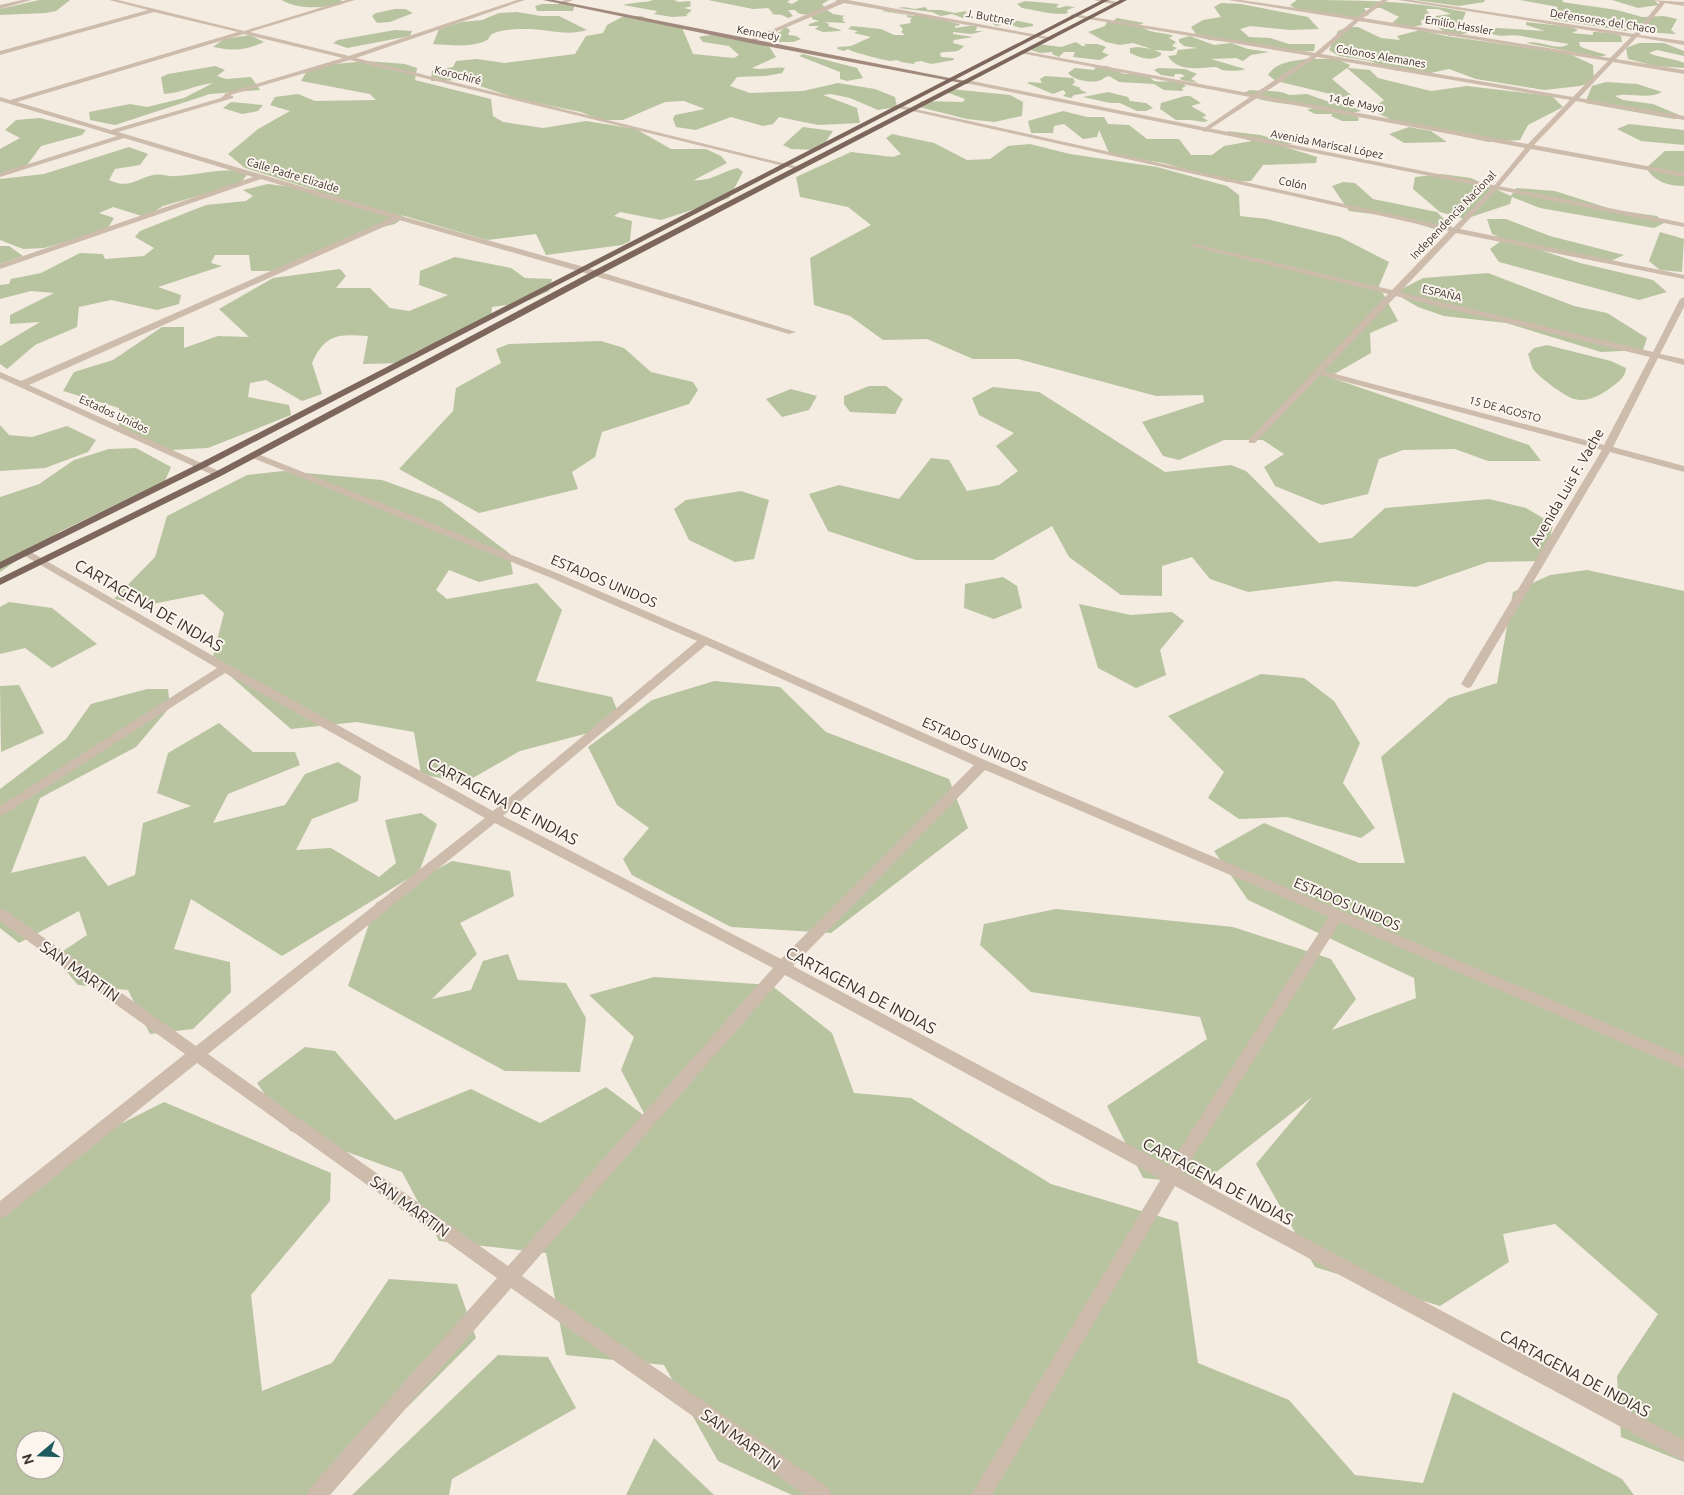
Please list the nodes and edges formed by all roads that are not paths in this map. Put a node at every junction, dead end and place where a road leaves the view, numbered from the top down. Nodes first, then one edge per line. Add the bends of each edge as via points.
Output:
1 (28, 0) edge
2 (112, 0) edge
3 (352, 0) edge
4 (522, 0) edge
5 (546, 0) edge
6 (570, 0) edge
7 (842, 0) edge
8 (1102, 0) edge
9 (1124, 0) edge
10 (1231, 0) edge
11 (1385, 0) edge
12 (1400, 0) edge
13 (1653, 0) edge
14 (1665, 1) edge
15 (561, 3) junction
16 (1118, 3) junction
17 (1684, 4) edge
18 (1470, 5) dead end
19 (0, 7) edge
20 (155, 10) junction
21 (1464, 10) junction
22 (1073, 16) junction
23 (1089, 19) junction
24 (1358, 19) junction
25 (245, 32) junction
26 (1037, 35) junction
27 (1635, 36) junction
28 (760, 37) junction
29 (1051, 38) junction
30 (750, 42) junction
31 (1684, 43) edge
32 (0, 52) edge
33 (1023, 52) junction
34 (1316, 55) junction
35 (347, 59) junction
36 (1610, 61) junction
37 (1684, 72) edge
38 (955, 77) junction
39 (970, 80) junction
40 (1257, 95) junction
41 (1574, 98) junction
42 (0, 99) edge
43 (10, 102) junction
44 (897, 107) junction
45 (912, 110) junction
46 (1684, 118) edge
47 (1208, 128) junction
48 (110, 132) junction
49 (124, 136) junction
50 (1530, 146) junction
51 (785, 164) junction
52 (800, 168) junction
53 (0, 175) edge
54 (1684, 175) edge
55 (260, 177) junction
56 (1498, 184) junction
57 (398, 218) junction
58 (1684, 218) edge
59 (1684, 225) edge
60 (1454, 230) junction
61 (1195, 246) dead end
62 (0, 268) edge
63 (581, 269) junction
64 (596, 274) junction
65 (1684, 277) edge
66 (1394, 293) junction
67 (1684, 299) edge
68 (792, 332) dead end
69 (1656, 355) junction
70 (1684, 362) edge
71 (1319, 372) junction
72 (0, 375) edge
73 (23, 384) junction
74 (1252, 441) dead end
75 (1607, 449) junction
76 (253, 455) junction
77 (201, 466) junction
78 (1684, 469) edge
79 (218, 474) junction
80 (25, 553) junction
81 (41, 562) junction
82 (0, 566) edge
83 (0, 582) edge
84 (705, 640) junction
85 (225, 668) junction
86 (1467, 684) dead end
87 (983, 764) junction
88 (0, 812) edge
89 (494, 817) junction
90 (0, 914) edge
91 (1338, 916) junction
92 (783, 967) junction
93 (196, 1054) junction
94 (1684, 1063) edge
95 (1172, 1176) junction
96 (0, 1211) edge
97 (509, 1277) junction
98 (1684, 1451) edge
99 (318, 1495) edge
100 (822, 1495) edge
101 (981, 1495) edge

1 - 19 street
2 - 20 street, Korochiré
3 - 25 street
4 - 35 street
5 - 15 main road, Kennedy
6 - 15 street
6 - 28 main road, Kennedy
7 - 26 street, J. Buttner
7 - 28 street
8 - 16 street
8 - 22 main road
9 - 16 main road
10 - 24 street, Emilio Hassler
11 - 24 street
12 - 21 street, Defensores del Chaco
13 - 14 street
14 - 17 street
14 - 27 street, Independencia Nacional
15 - 30 main road, Kennedy
16 - 23 main road
18 - 21 street
20 - 25 street, Korochiré
20 - 32 street
21 - 27 street, Defensores del Chaco
22 - 23 street, Colonos Alemanes
22 - 26 main road
23 - 29 main road
23 - 34 street, Colonos Alemanes
24 - 34 street
24 - 36 street, Emilio Hassler
25 - 35 street, Korochiré
25 - 43 street
26 - 29 street, J. Buttner
26 - 38 main road
27 - 31 street, Defensores del Chaco
27 - 36 street, Independencia Nacional
28 - 30 street
28 - 38 main road, Kennedy
29 - 33 main road
30 - 38 main road, Kennedy
33 - 39 main road
33 - 40 street, 14 de Mayo
34 - 40 street
34 - 41 street, Colonos Alemanes
35 - 48 street
35 - 51 street, Korochiré
36 - 37 street, Emilio Hassler
36 - 41 street, Independencia Nacional
38 - 39 main road, Kennedy
38 - 44 main road
39 - 45 main road
39 - 47 street, Avenida Mariscal López
40 - 47 street
40 - 50 street, 14 de Mayo
41 - 46 street, Colonos Alemanes
41 - 50 street, Independencia Nacional
42 - 43 street, Calle Padre Elizalde
43 - 48 street, Calle Padre Elizalde
44 - 45 street, Colón
44 - 51 main road
45 - 52 main road
45 - 60 street, Colón
47 - 56 street, Avenida Mariscal López
48 - 49 street, Calle Padre Elizalde
49 - 53 street
49 - 55 street, Calle Padre Elizalde
50 - 54 street, 14 de Mayo
50 - 56 street, Independencia Nacional
51 - 52 street, Korochiré
51 - 63 main road
52 - 64 main road
55 - 57 street, Calle Padre Elizalde
55 - 62 street
56 - 58 street, Avenida Mariscal López
56 - 59 street, Avenida Mariscal López
56 - 60 street, Independencia Nacional
57 - 63 street, Calle Padre Elizalde
57 - 73 street
60 - 65 street, Colón
60 - 66 street, Independencia Nacional
61 - 66 street, ESPAÑA
63 - 64 street, Calle Padre Elizalde
63 - 77 main road
64 - 68 street, Calle Padre Elizalde
64 - 76 main road
66 - 69 street, ESPAÑA
66 - 71 street, Independencia Nacional
67 - 69 street, Avenida Luis F. Vache
69 - 70 street, ESPAÑA
69 - 75 street, Avenida Luis F. Vache
71 - 74 street, Independencia Nacional
71 - 75 street, 15 DE AGOSTO
72 - 73 street, Estados Unidos
73 - 77 street, Estados Unidos
75 - 78 street, 15 DE AGOSTO
75 - 86 street, Avenida Luis F. Vache
76 - 79 main road
76 - 84 street, ESTADOS UNIDOS via 544,571
77 - 79 street, Estados Unidos
77 - 80 main road
79 - 81 main road
80 - 81 street, CARTAGENA DE INDIAS
80 - 82 main road
81 - 83 main road
81 - 85 street, CARTAGENA DE INDIAS
84 - 87 street, ESTADOS UNIDOS
84 - 89 street
85 - 88 street
85 - 89 street, CARTAGENA DE INDIAS
87 - 91 street, ESTADOS UNIDOS
87 - 92 street
89 - 92 street, CARTAGENA DE INDIAS
89 - 93 street
90 - 93 street, SAN MARTIN
91 - 94 street, ESTADOS UNIDOS
91 - 95 street
92 - 95 street, CARTAGENA DE INDIAS
92 - 97 street
93 - 96 street
93 - 97 street, SAN MARTIN
95 - 98 street, CARTAGENA DE INDIAS
95 - 101 street
97 - 99 street
97 - 100 street, SAN MARTIN

